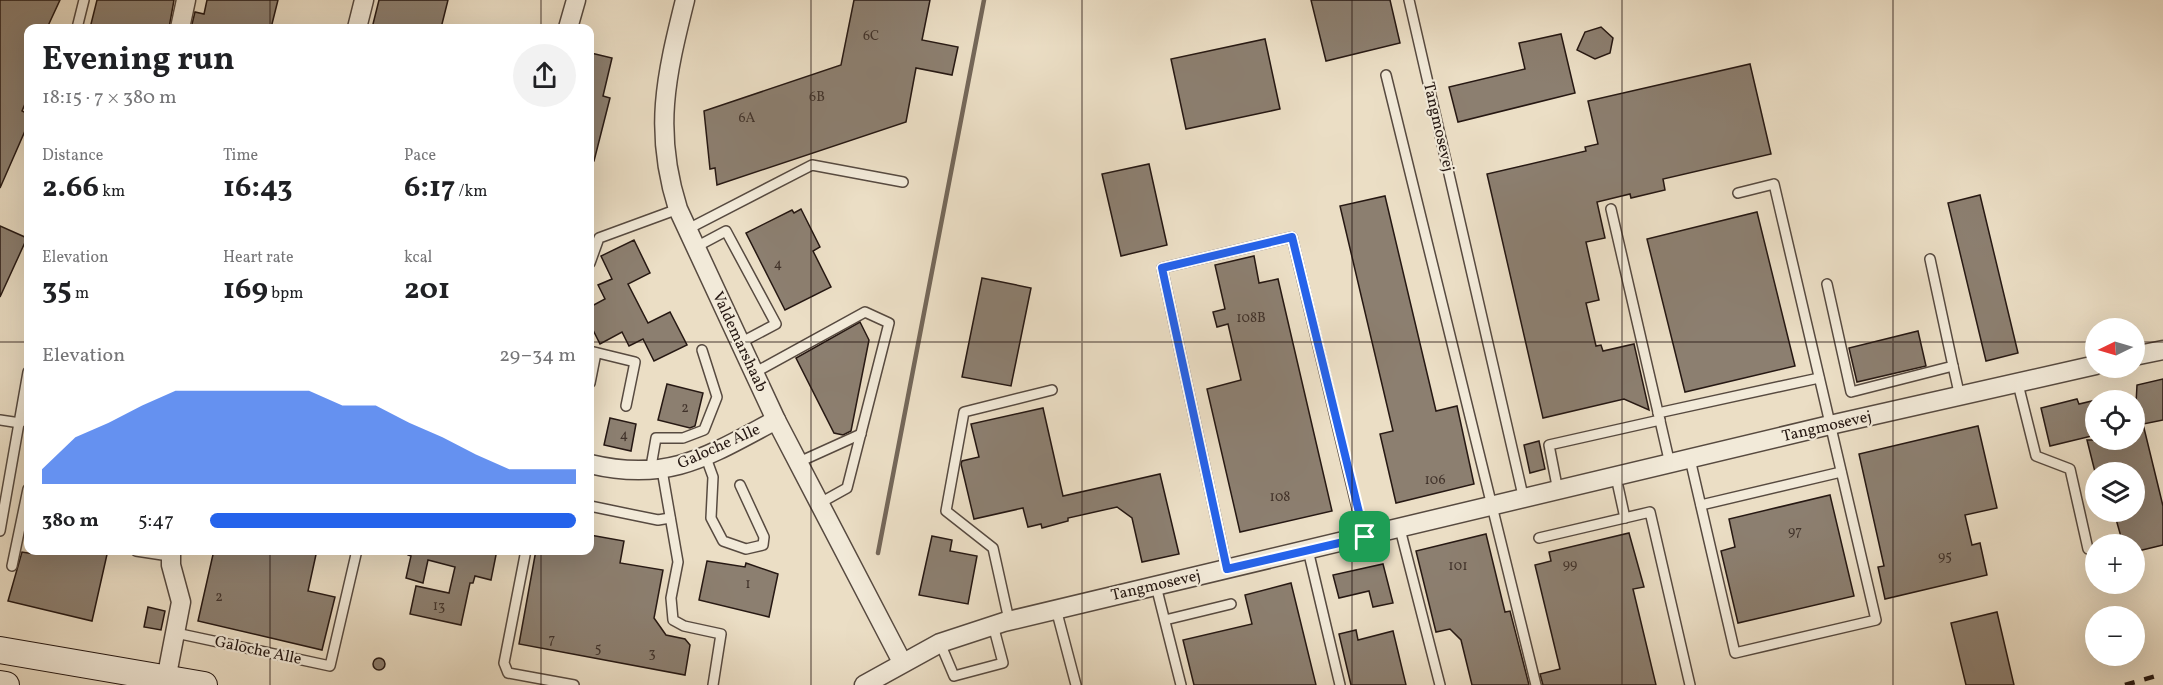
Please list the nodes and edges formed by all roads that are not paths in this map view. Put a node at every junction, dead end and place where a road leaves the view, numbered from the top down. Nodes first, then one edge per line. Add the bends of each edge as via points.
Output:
1 (84, 0) edge
2 (186, 0) edge
3 (364, 0) edge
4 (576, 0) edge
5 (685, 0) edge
6 (1409, 0) edge
7 (78, 24) edge
8 (181, 24) edge
9 (358, 24) edge
10 (569, 24) edge
11 (1386, 75) dead end
12 (903, 182) dead end
13 (1738, 193) dead end
14 (678, 209) junction
15 (1611, 210) dead end
16 (686, 230) junction
17 (694, 248) junction
18 (594, 252) edge
19 (1930, 259) dead end
20 (1827, 284) dead end
21 (740, 343) junction
22 (702, 350) dead end
23 (2163, 350) edge
24 (594, 352) edge
25 (2145, 354) edge
26 (1953, 366) junction
27 (2085, 369) edge
28 (754, 373) junction
29 (1819, 378) junction
30 (2018, 384) junction
31 (1052, 390) dead end
32 (1960, 397) junction
33 (24, 398) edge
34 (626, 406) dead end
35 (1659, 416) junction
36 (0, 420) edge
37 (776, 420) junction
38 (20, 423) junction
39 (1830, 425) junction
40 (861, 434) junction
41 (705, 456) junction
42 (1690, 459) junction
43 (798, 462) junction
44 (594, 464) edge
45 (1670, 464) junction
46 (656, 471) junction
47 (1841, 472) junction
48 (1616, 477) junction
49 (740, 485) dead end
50 (1558, 491) junction
51 (1524, 500) junction
52 (820, 503) junction
53 (1701, 505) junction
54 (594, 507) edge
55 (1494, 507) junction
56 (24, 508) edge
57 (670, 518) junction
58 (1625, 518) junction
59 (1400, 529) junction
60 (0, 531) edge
61 (2085, 536) edge
62 (1365, 537) junction
63 (1539, 538) dead end
64 (1308, 550) junction
65 (170, 555) edge
66 (356, 555) edge
67 (525, 555) edge
68 (12, 566) dead end
69 (1227, 569) junction
70 (1156, 586) junction
71 (1231, 604) dead end
72 (1056, 609) junction
73 (1165, 620) junction
74 (1001, 623) junction
75 (176, 633) junction
76 (940, 643) junction
77 (0, 650) edge
78 (902, 662) junction
79 (165, 682) edge
80 (0, 684) edge
81 (6, 685) edge
82 (204, 685) edge
83 (574, 685) edge
84 (713, 685) edge
85 (864, 685) edge
86 (1076, 685) edge
87 (1181, 685) edge
88 (1340, 685) edge
89 (1440, 685) edge
90 (1536, 685) edge
91 (1690, 685) edge

1 - 7 lane
2 - 8 street
3 - 9 street
4 - 10 street
5 - 14 street, Valdemarshaab via 669,63 663,110 670,184
6 - 51 lane, Tangmosevej
11 - 55 lane
12 - 16 lane via 812,165
13 - 29 lane via 1774,184
14 - 16 street, Valdemarshaab
14 - 18 lane via 599,238
15 - 35 lane
16 - 17 street, Valdemarshaab
17 - 21 street, Valdemarshaab
17 - 21 lane via 726,231 776,324
19 - 26 lane
20 - 26 lane via 1851,392
21 - 28 street, Valdemarshaab
22 - 46 lane via 717,397 704,430 683,438 656,438
23 - 25 street
24 - 34 lane via 635,362
26 - 32 lane
27 - 30 street, Tangmosevej
28 - 37 street, Valdemarshaab
28 - 40 lane via 865,312 889,323
29 - 35 lane
29 - 39 lane
30 - 32 street, Tangmosevej
30 - 61 lane via 2036,456 2070,469
31 - 74 lane via 964,412 946,511 993,548
32 - 39 street, Tangmosevej
33 - 38 lane
35 - 45 lane
35 - 50 lane via 1549,446
36 - 38 lane
37 - 41 street, Galoche Alle
37 - 43 street, Valdemarshaab
38 - 60 lane
39 - 42 street, Tangmosevej
39 - 47 lane
40 - 43 lane
40 - 52 lane via 847,488
41 - 46 street, Galoche Alle
41 - 49 lane via 713,477 711,518 723,541 746,549 764,545
42 - 45 street, Tangmosevej
42 - 53 lane
43 - 52 street, Valdemarshaab
44 - 46 street, Galoche Alle
45 - 48 street, Tangmosevej
46 - 57 lane
47 - 53 lane
47 - 53 lane via 1876,620 1735,653
48 - 50 street, Tangmosevej
48 - 58 lane
50 - 51 street, Tangmosevej
51 - 55 street, Tangmosevej
52 - 78 street, Valdemarshaab
54 - 57 lane via 658,520
55 - 59 street, Tangmosevej
55 - 90 lane
56 - 68 lane
57 - 84 lane via 678,562 670,610 673,620 684,626 721,634
58 - 63 lane
58 - 91 lane via 1650,512
59 - 62 street, Tangmosevej
59 - 89 lane
62 - 64 street, Tangmosevej
62 - 69 lane via 1292,237 1162,268
64 - 69 street, Tangmosevej
64 - 88 lane
65 - 75 street via 181,602
66 - 75 lane, Galoche Alle via 330,666
67 - 83 lane via 504,663 508,674
69 - 70 street, Tangmosevej
70 - 72 street, Tangmosevej
70 - 73 lane
71 - 73 lane
72 - 74 street, Tangmosevej
72 - 86 lane
73 - 87 lane
74 - 76 street, Tangmosevej
74 - 76 lane via 1003,663 954,676
75 - 79 street
76 - 78 street, Tangmosevej
77 - 79 main road
78 - 85 street, Tangmosevej
79 - 82 main road
80 - 81 main road

